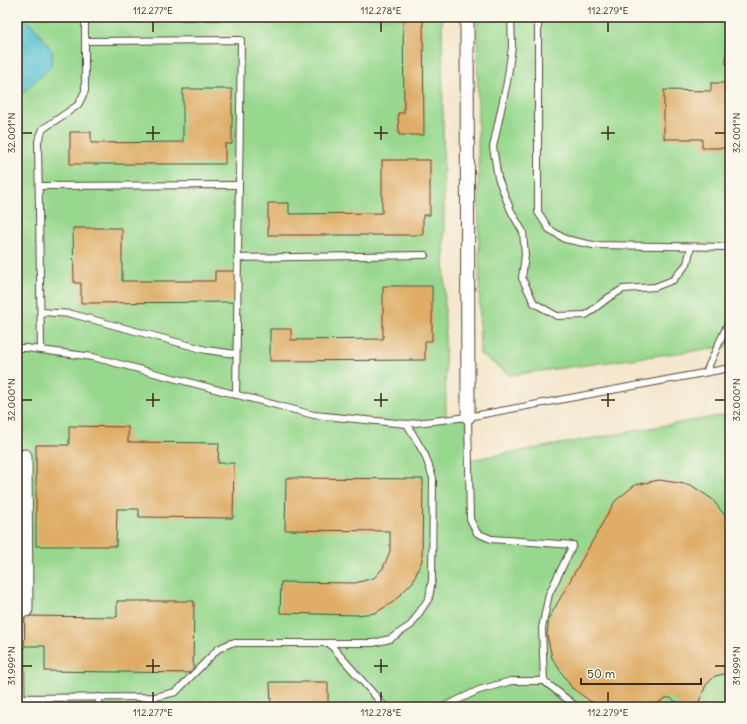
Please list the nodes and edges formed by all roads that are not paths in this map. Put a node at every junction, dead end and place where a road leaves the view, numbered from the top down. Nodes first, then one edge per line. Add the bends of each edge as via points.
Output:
1 (85, 17) edge
2 (467, 17) edge
3 (511, 17) edge
4 (538, 17) edge
5 (85, 41) junction
6 (239, 185) junction
7 (39, 186) junction
8 (691, 246) junction
9 (730, 247) edge
10 (425, 255) dead end
11 (238, 258) junction
12 (41, 312) junction
13 (730, 319) edge
14 (17, 348) edge
15 (41, 350) junction
16 (236, 354) junction
17 (730, 368) edge
18 (706, 372) junction
19 (236, 395) junction
20 (468, 417) junction
21 (407, 424) junction
22 (25, 456) dead end
23 (329, 643) junction
24 (544, 681) junction
25 (99, 697) junction
26 (18, 698) edge
27 (18, 707) edge
28 (99, 707) edge
29 (385, 707) edge
30 (443, 707) edge
31 (577, 707) edge

1 - 5 lane
2 - 20 street
3 - 8 lane via 512,47 493,147 498,178 523,232 525,254 522,278 534,303 557,316 586,315 623,289 655,287 673,280 687,264
4 - 8 lane via 538,212 549,229 565,239 593,245
5 - 6 lane via 241,40
5 - 7 lane via 85,91 78,105 43,129 38,141
6 - 7 lane
6 - 11 lane
7 - 12 lane
8 - 9 lane
10 - 11 lane
11 - 16 lane
12 - 15 lane
12 - 16 lane via 72,314 206,350
13 - 18 lane
14 - 15 lane
15 - 19 lane via 93,357
16 - 19 lane
17 - 18 lane
18 - 20 lane
19 - 21 lane via 314,415
20 - 21 lane
20 - 24 lane via 470,519 477,533 491,539 573,545 549,594 542,628
21 - 23 lane via 425,455 433,478 432,580 429,598 411,625 390,639 373,643
22 - 26 street via 26,610 17,610
23 - 25 lane via 231,643 218,649 176,692 155,697
23 - 29 lane
24 - 30 lane via 511,681 480,690
24 - 31 lane
25 - 26 lane
25 - 28 lane
26 - 27 street

